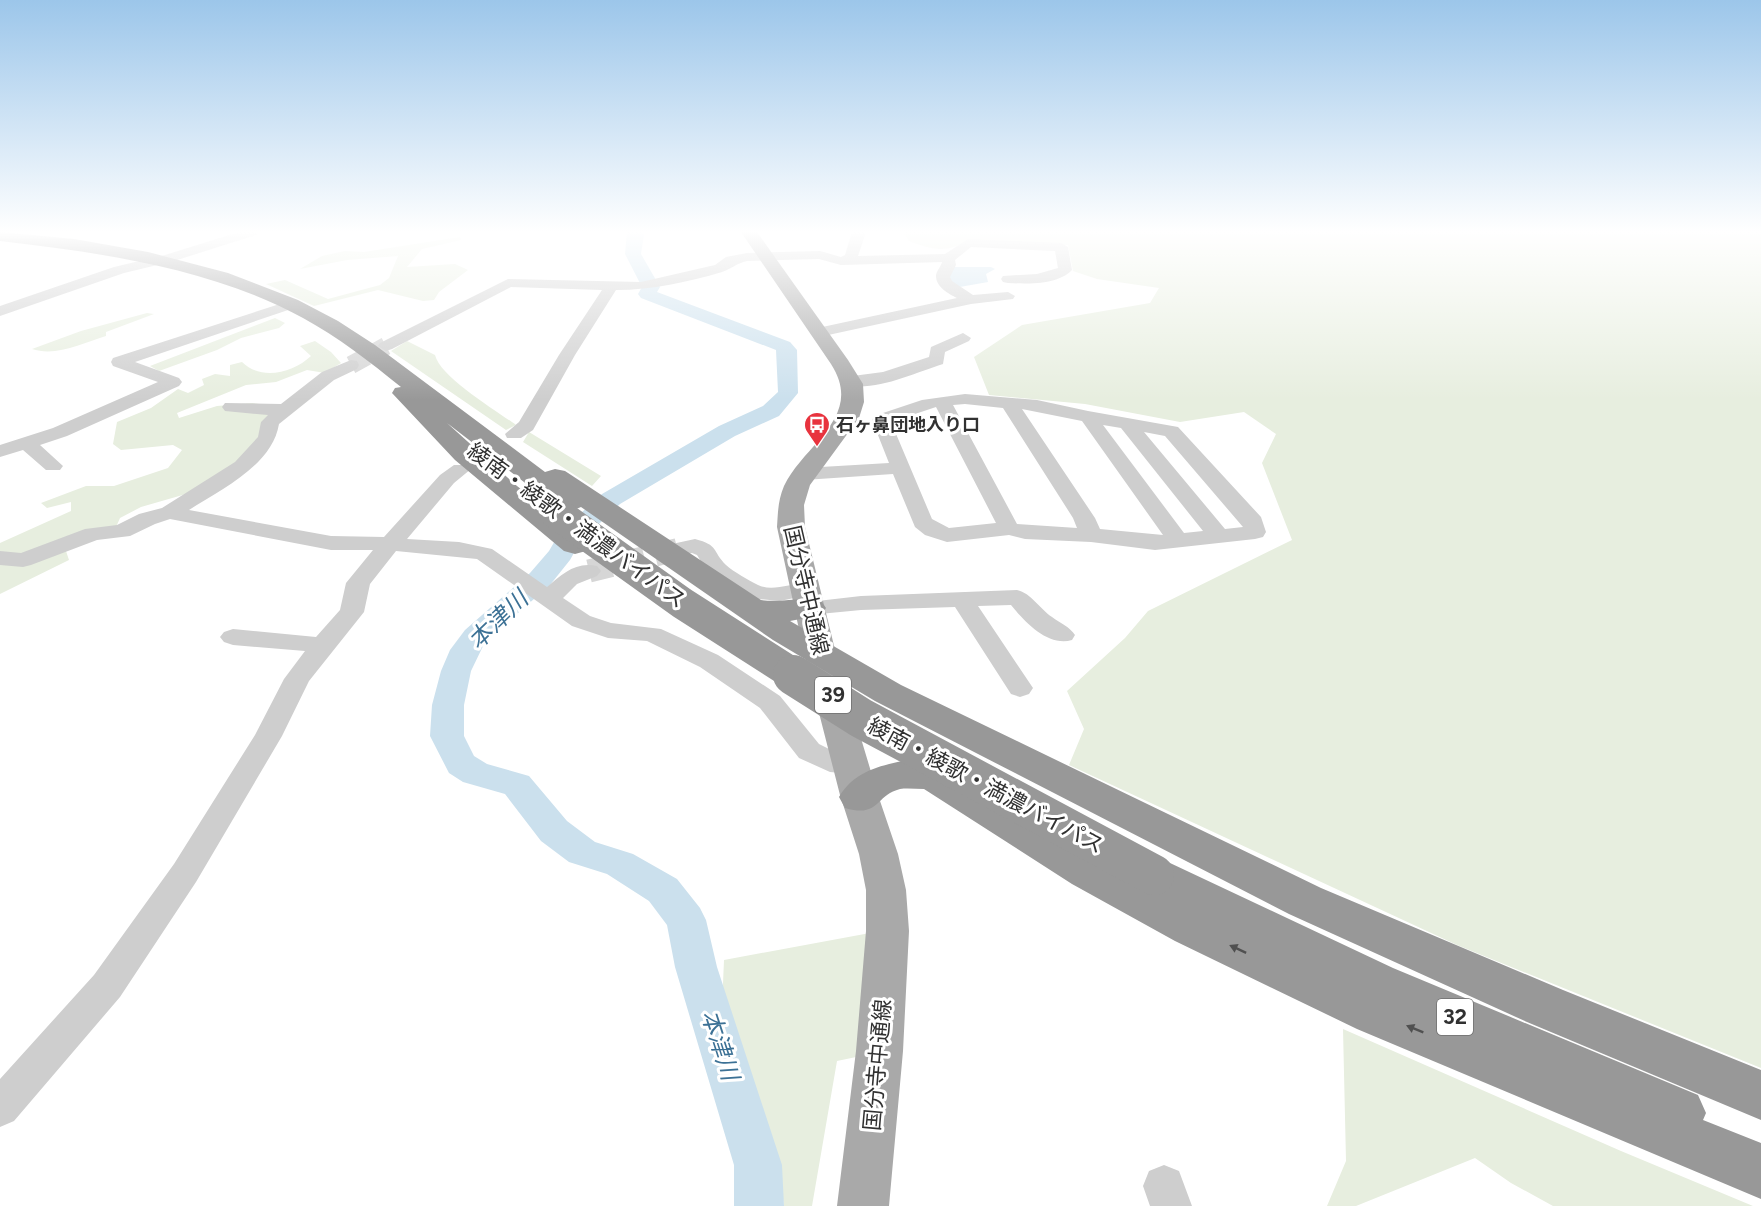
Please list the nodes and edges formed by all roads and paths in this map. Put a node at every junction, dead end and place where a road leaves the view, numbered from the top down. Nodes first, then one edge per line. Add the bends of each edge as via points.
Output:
1 (70, 288) edge
2 (233, 288) edge
3 (498, 288) edge
4 (611, 288) edge
5 (788, 288) edge
6 (951, 288) edge
7 (1008, 296) dead end
8 (971, 300) junction
9 (285, 306) junction
10 (0, 311) edge
11 (819, 332) junction
12 (963, 338) dead end
13 (386, 346) tunnel mouth
14 (351, 365) tunnel mouth
15 (917, 368) junction
16 (936, 379) dead end
17 (851, 381) junction
18 (411, 391) junction
19 (942, 401) junction
20 (1010, 404) junction
21 (231, 407) dead end
22 (285, 410) junction
23 (1088, 417) junction
24 (1127, 424) junction
25 (514, 434) dead end
26 (26, 443) junction
27 (0, 451) edge
28 (53, 466) dead end
29 (899, 468) junction
30 (461, 469) dead end
31 (804, 474) junction
32 (562, 507) junction
33 (170, 513) junction
34 (1009, 528) junction
35 (1091, 535) junction
36 (1219, 536) junction
37 (1178, 541) junction
38 (390, 544) junction
39 (680, 549) tunnel mouth
40 (0, 558) edge
41 (591, 564) junction
42 (537, 591) junction
43 (807, 599) junction
44 (963, 601) junction
45 (739, 602) junction
46 (1063, 635) dead end
47 (233, 637) dead end
48 (320, 648) junction
49 (822, 656) junction
50 (1020, 688) dead end
51 (839, 720) junction
52 (932, 776) junction
53 (855, 781) junction
54 (1159, 866) junction
55 (1761, 1095) edge
56 (0, 1108) edge
57 (1761, 1117) edge
58 (1761, 1147) edge
59 (1761, 1171) edge
60 (863, 1206) edge

1 - 10 street
2 - 9 highway
3 - 13 street
4 - 25 street via 526,426
5 - 11 main road
6 - 8 street
7 - 8 street
8 - 11 street
9 - 18 highway
9 - 26 street via 119,362 173,382
11 - 17 main road
12 - 15 street via 937,350 937,360
14 - 22 street via 328,376
15 - 16 street
15 - 17 street via 890,377
17 - 31 main road, 国分寺中通線 / 39 via 854,394 850,413
18 - 32 highway
18 - 32 highway via 437,431
19 - 20 street via 965,399
19 - 29 street via 881,420
19 - 34 street
20 - 23 street via 1037,405
20 - 35 street
21 - 22 street
22 - 33 street via 270,422 267,438 242,466
23 - 24 street
23 - 37 street
24 - 36 street
24 - 36 street via 1171,431 1254,522 1255,532
26 - 27 street
26 - 28 street
29 - 31 street
29 - 34 street via 923,522 933,530 947,535
30 - 38 street via 447,479
31 - 43 main road, 国分寺中通線 / 39 via 795,487 790,512
32 - 41 highway
32 - 45 highway via 629,529
32 - 54 highway, 綾南・綾歌・満濃バイパス / 32, bridge via 682,603 861,718
33 - 38 street via 332,543
33 - 40 street via 122,531 93,534 23,560
34 - 35 street
35 - 37 street via 1155,543
36 - 37 street
38 - 42 street via 484,554
38 - 48 street via 358,583 352,612
39 - 43 street via 695,546 706,551 717,569 755,593
41 - 42 street via 572,574 553,594
41 - 51 highway
42 - 53 street via 581,621 608,630 652,634 709,661 770,702 809,751
43 - 44 street
43 - 45 highway via 771,613
43 - 49 main road, 国分寺中通線 / 39
44 - 46 street via 1017,597 1042,623
44 - 50 street
45 - 49 highway
47 - 48 street via 309,643
48 - 56 street via 297,679 268,736 185,873 106,986
49 - 51 main road, 国分寺中通線 / 39
49 - 55 highway via 959,729 1305,901
51 - 52 highway
51 - 53 main road, 国分寺中通線 / 39
52 - 53 highway via 912,773 879,781
59 -> 52 highway via 1375,1013 1191,927 1088,872
53 - 60 main road, 国分寺中通線 / 39 via 880,860 887,927 877,1097
54 - 57 highway, 綾南・綾歌・満濃バイパス / 32
54 - 58 highway, 綾南・綾歌・満濃バイパス / 32 via 1376,983

